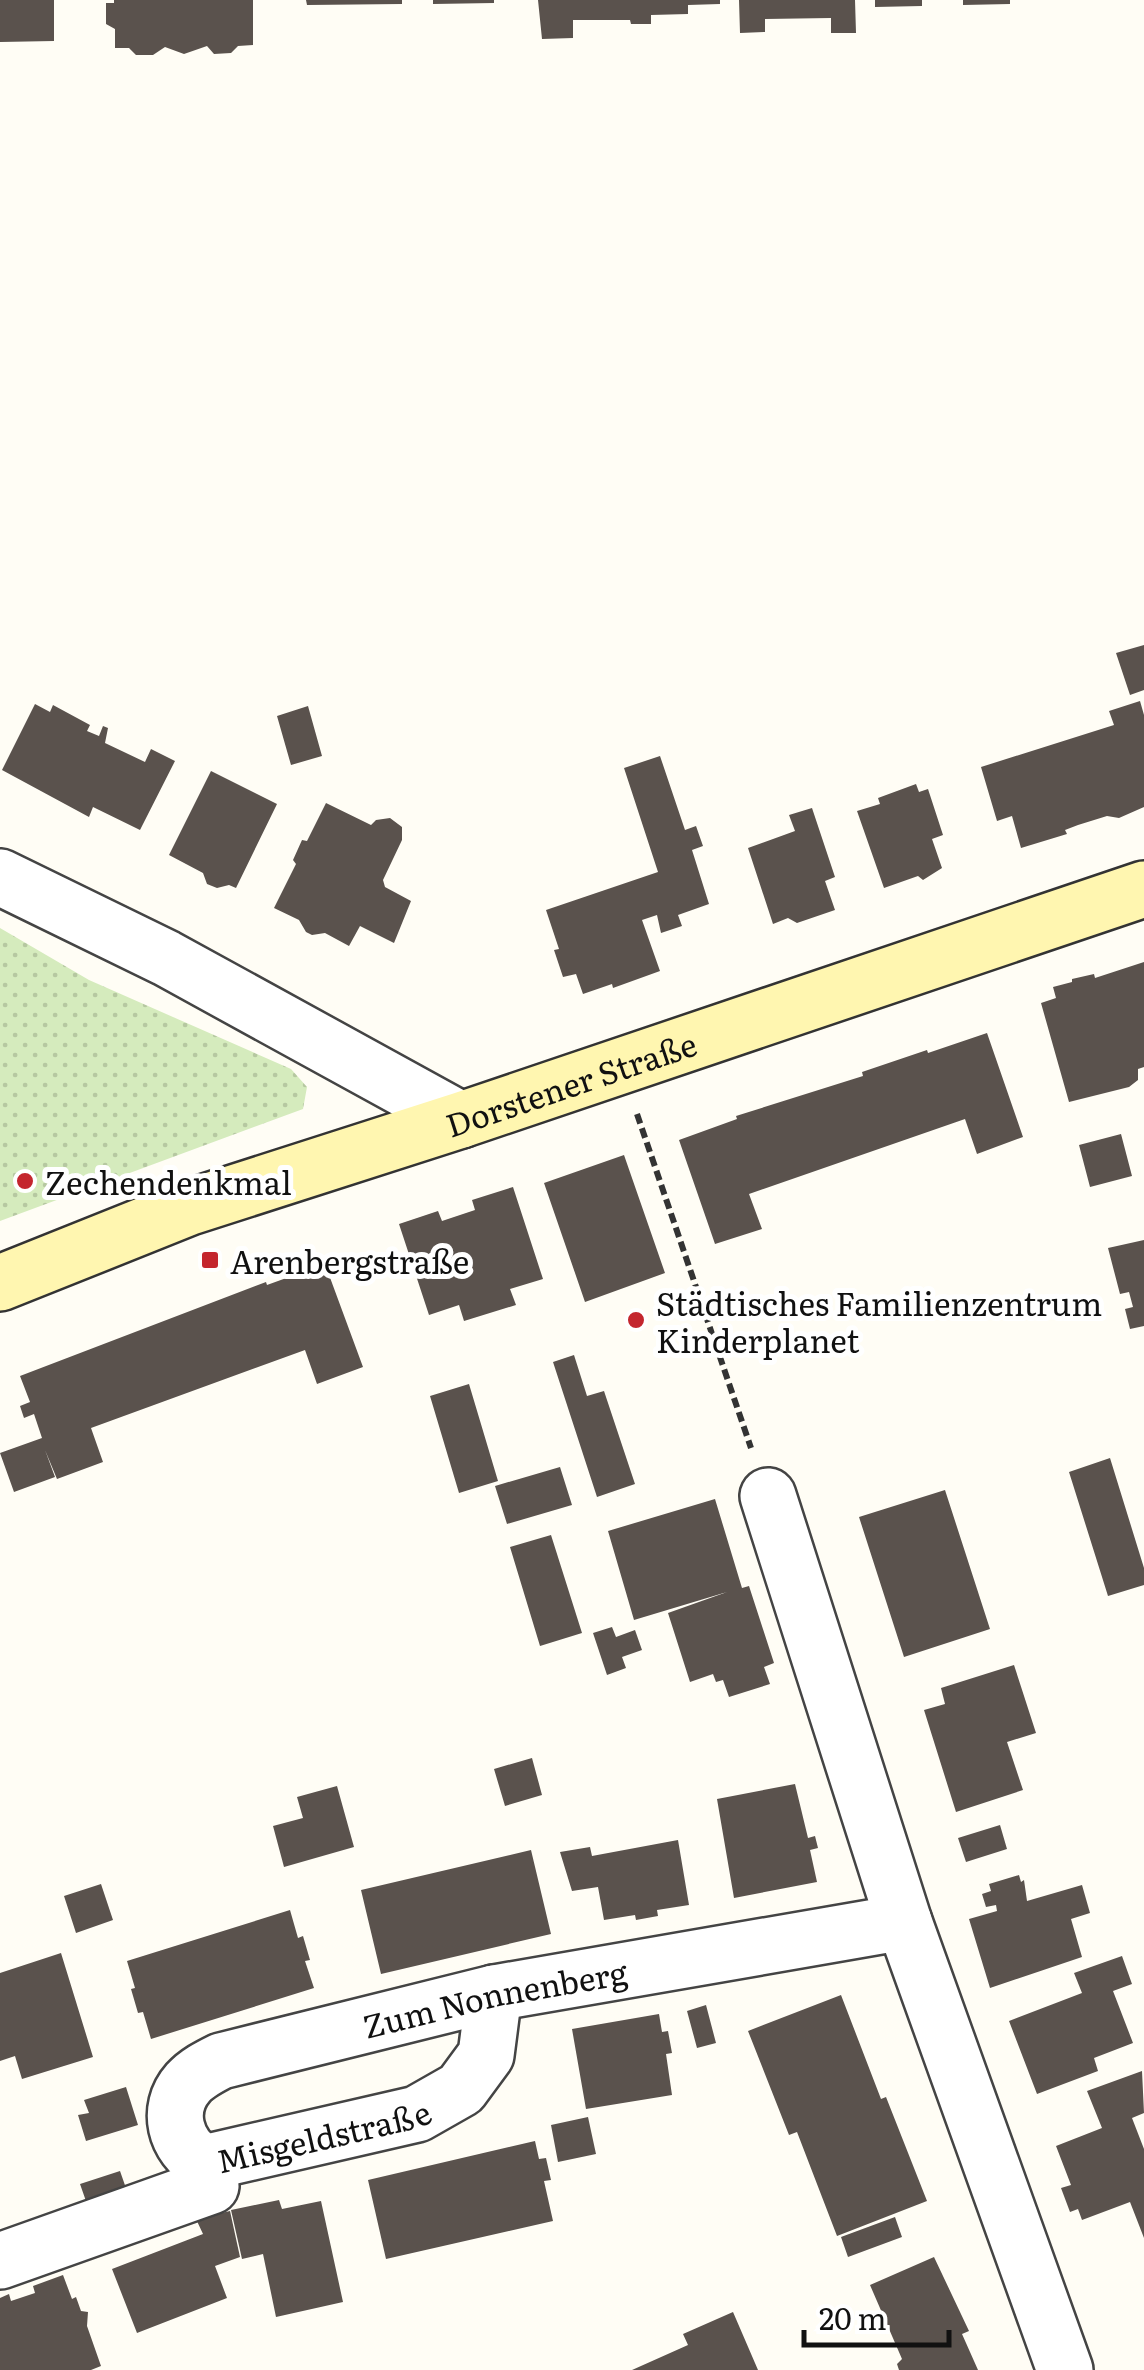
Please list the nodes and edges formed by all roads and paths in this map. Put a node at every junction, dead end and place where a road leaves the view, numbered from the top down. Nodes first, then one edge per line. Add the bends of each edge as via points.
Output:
1 (0, 877) edge
2 (1144, 889) edge
3 (461, 1120) junction
4 (665, 1199) dead end
5 (0, 1282) edge
6 (768, 1496) joint
7 (904, 1922) junction
8 (494, 1993) junction
9 (204, 2163) junction
10 (0, 2261) edge
11 (1065, 2370) edge

1 - 3 street via 166,958
2 - 3 main road, Dorstener Straße
3 - 5 main road, Dorstener Straße via 190,1208
4 - 6 path
6 - 7 street
7 - 8 street, Zum Nonnenberg
7 - 11 street
8 - 9 street, Misgeldstraße via 486,2055 461,2089 417,2114
8 - 9 street, Zum Nonnenberg via 221,2061 202,2072 176,2100 176,2121 186,2150
9 - 10 street, Misgeldstraße via 210,2186

